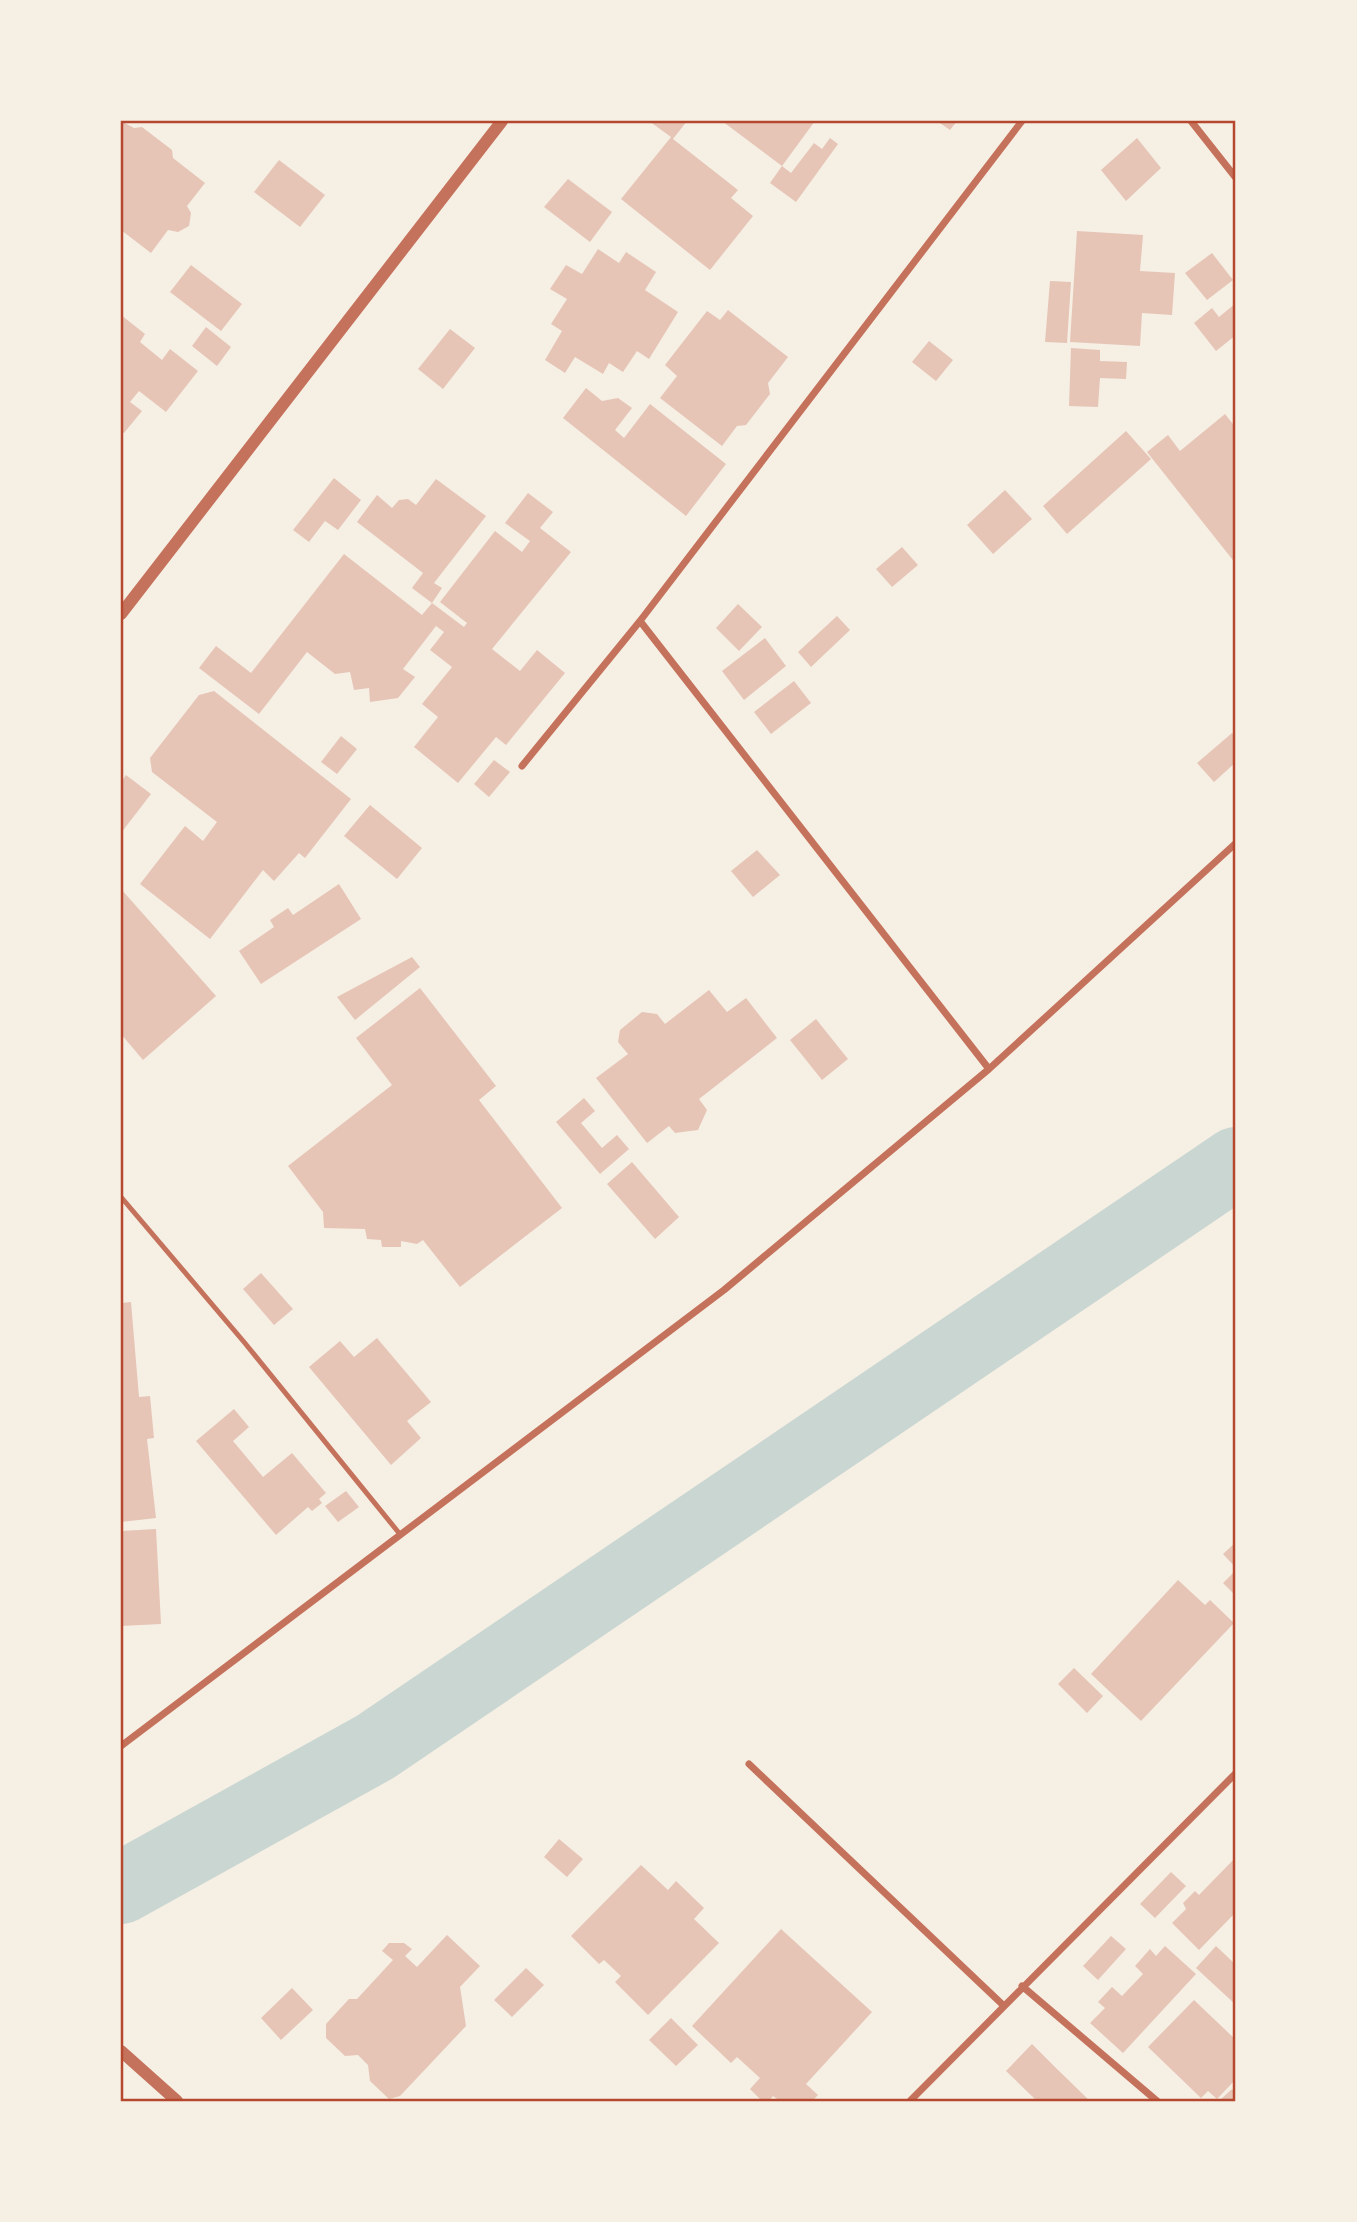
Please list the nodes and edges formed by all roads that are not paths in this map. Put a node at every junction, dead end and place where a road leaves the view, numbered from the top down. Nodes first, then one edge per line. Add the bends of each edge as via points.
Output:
1 (502, 121) edge
2 (1022, 121) edge
3 (1191, 121) edge
4 (1236, 178) edge
5 (121, 614) edge
6 (640, 621) junction
7 (522, 766) dead end
8 (1236, 843) edge
9 (989, 1069) junction
10 (121, 1197) edge
11 (399, 1533) junction
12 (121, 1746) edge
13 (749, 1765) dead end
14 (1236, 1773) edge
15 (1022, 1986) junction
16 (1003, 2005) junction
17 (121, 2051) edge
18 (177, 2101) edge
19 (910, 2101) edge
20 (1157, 2101) edge

1 - 5 street
2 - 6 street
3 - 4 street
6 - 7 street
6 - 9 street
8 - 9 street
9 - 11 street via 724,1290
10 - 11 lane
11 - 12 street
13 - 16 street
14 - 15 street
15 - 16 street
15 - 20 street
16 - 19 street
17 - 18 street

